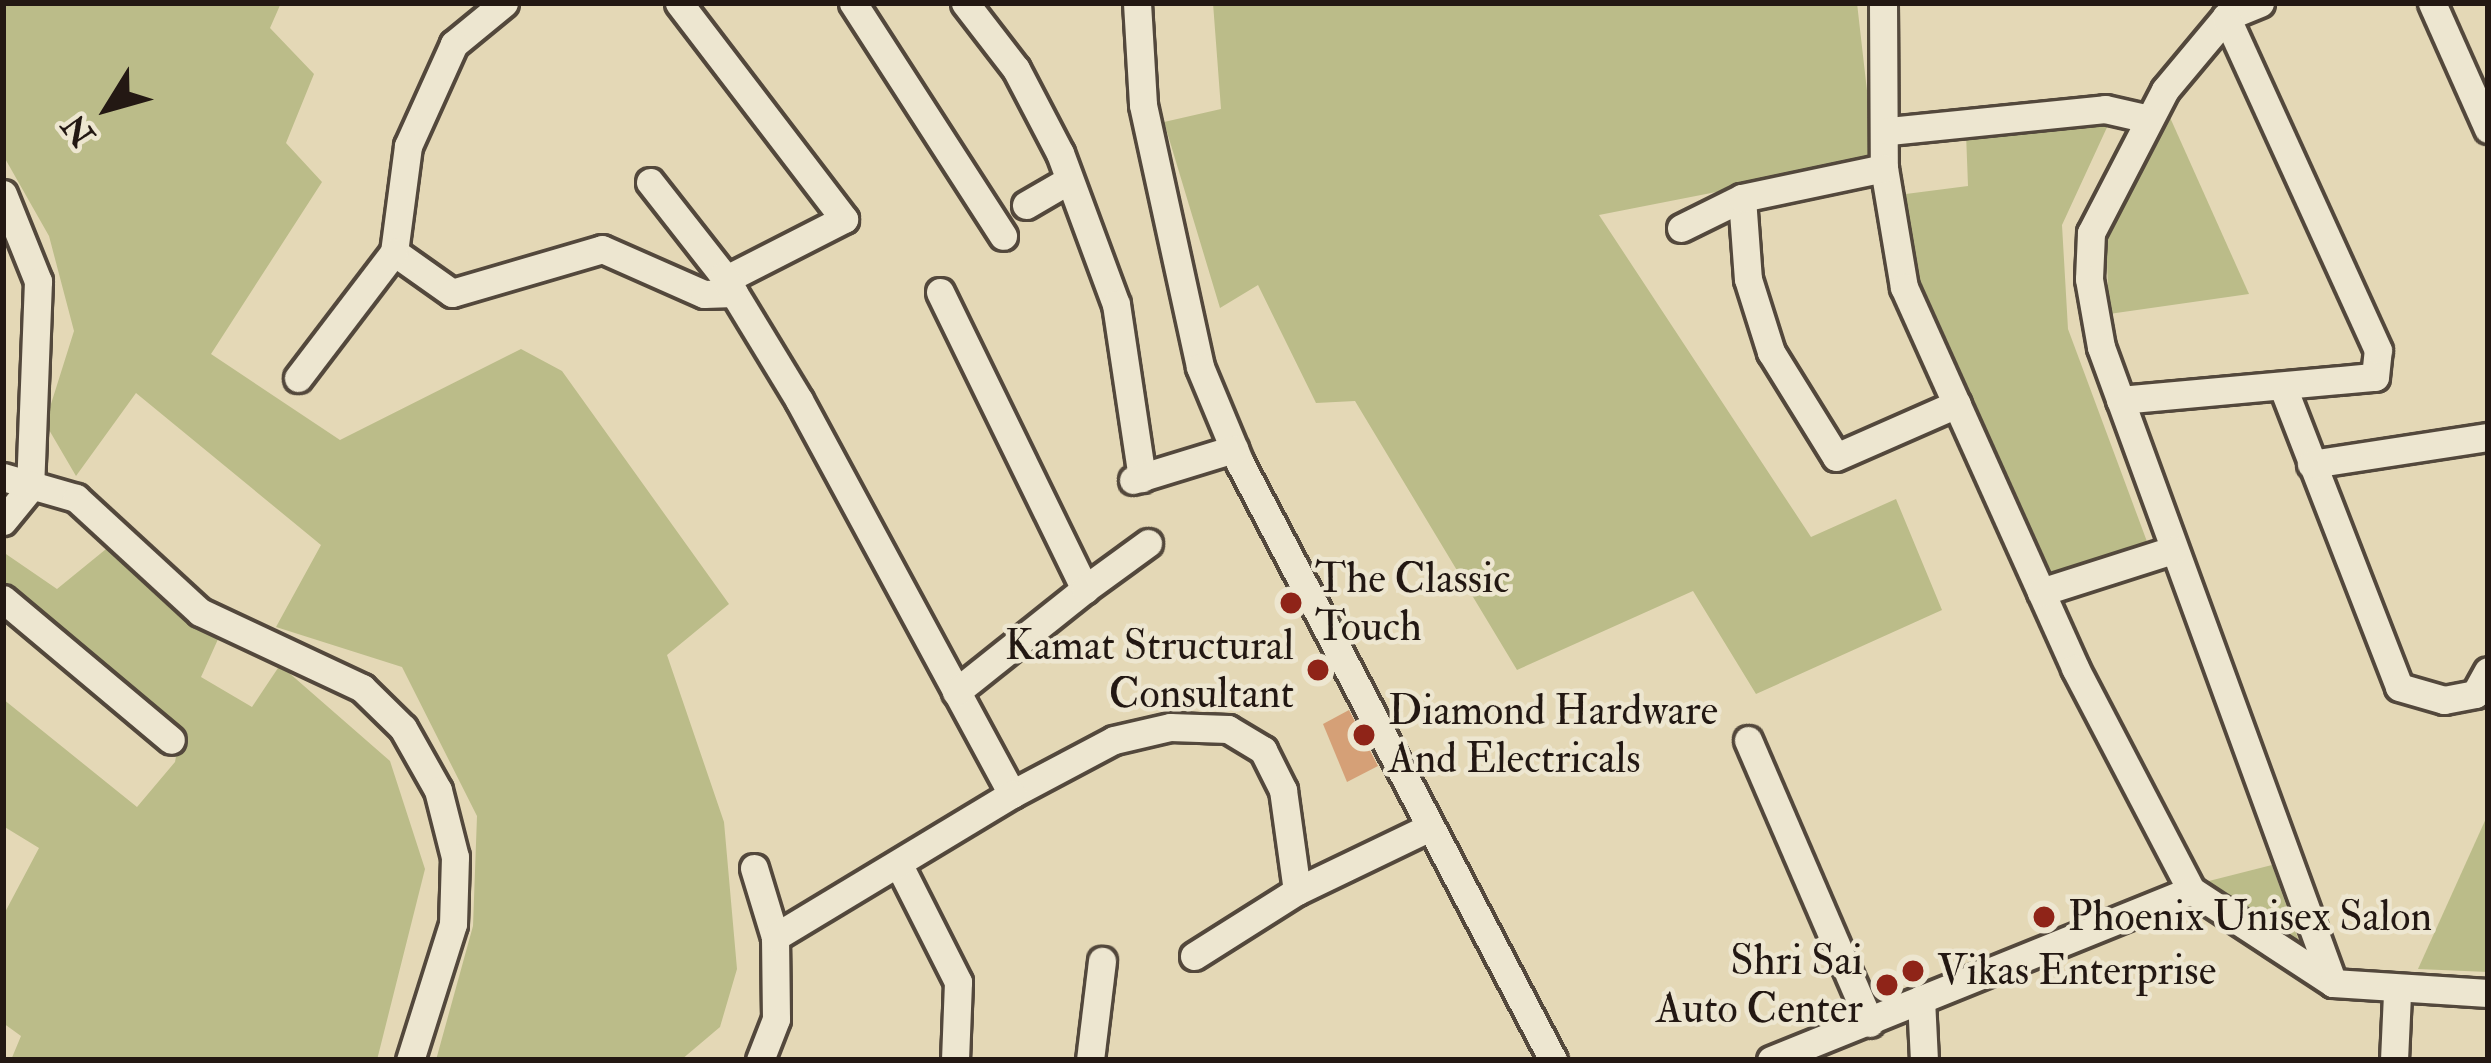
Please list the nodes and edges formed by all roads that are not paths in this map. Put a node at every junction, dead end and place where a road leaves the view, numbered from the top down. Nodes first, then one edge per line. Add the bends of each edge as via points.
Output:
1 (504, 3) edge
2 (679, 3) edge
3 (854, 3) edge
4 (965, 3) edge
5 (1137, 3) edge
6 (1883, 3) edge
7 (2260, 3) edge
8 (2432, 3) edge
9 (2226, 17) junction
10 (2149, 119) junction
11 (2488, 129) edge
12 (1888, 131) junction
13 (1884, 168) junction
14 (1070, 180) junction
15 (650, 182) dead end
16 (3, 194) edge
17 (1742, 198) junction
18 (1026, 205) dead end
19 (1681, 228) dead end
20 (1003, 236) dead end
21 (394, 253) junction
22 (730, 286) junction
23 (940, 292) dead end
24 (298, 378) dead end
25 (2284, 390) junction
26 (2120, 400) junction
27 (1957, 404) junction
28 (2488, 437) edge
29 (1234, 448) junction
30 (2311, 464) junction
31 (3, 478) edge
32 (31, 488) junction
33 (3, 521) edge
34 (1148, 543) dead end
35 (2173, 550) junction
36 (1085, 590) junction
37 (2041, 592) junction
38 (3, 599) edge
39 (2488, 671) edge
40 (956, 692) junction
41 (171, 740) dead end
42 (1748, 740) dead end
43 (1012, 794) junction
44 (1430, 827) junction
45 (899, 865) junction
46 (754, 868) dead end
47 (2191, 890) junction
48 (1297, 891) junction
49 (775, 938) junction
50 (1194, 956) dead end
51 (1102, 961) dead end
52 (2333, 983) junction
53 (2488, 993) edge
54 (2397, 994) junction
55 (1921, 999) junction
56 (1870, 1023) junction
57 (410, 1060) edge
58 (760, 1060) edge
59 (955, 1060) edge
60 (1090, 1060) edge
61 (1552, 1060) edge
62 (1771, 1060) edge
63 (1924, 1060) edge
64 (2395, 1060) edge

1 - 21 street via 454,44 408,146
2 - 22 street via 844,219
3 - 20 street
4 - 14 street via 1016,69
5 - 29 street via 1144,105 1196,345
6 - 12 street
7 - 9 street
8 - 11 street
9 - 10 street
9 - 25 street via 2378,350 2375,377
10 - 12 street via 2105,109
10 - 26 street via 2091,233 2089,279
12 - 13 street
13 - 17 street
13 - 27 street via 1904,286
14 - 18 street
14 - 29 street via 1124,336 1138,479
15 - 22 street
16 - 32 street via 38,281
17 - 19 street
17 - 27 street via 1748,279 1771,352 1835,458
21 - 22 street via 452,293 602,250 704,294
21 - 24 street
22 - 40 street
23 - 36 street
25 - 26 street
25 - 30 street
26 - 35 street
27 - 37 street
28 - 30 street
29 - 44 street
30 - 39 street via 2399,686 2444,700 2474,694
31 - 32 street
32 - 33 street
32 - 57 street via 76,498 200,612 362,688 404,728 438,790 454,857 453,924
34 - 36 street
35 - 37 street
35 - 52 street
36 - 40 street
37 - 47 street
38 - 41 street
40 - 43 street
42 - 56 street
43 - 45 street
43 - 48 street via 1114,740 1169,727 1228,728 1263,750 1283,790
44 - 48 street
44 - 61 street
45 - 49 street
45 - 59 street via 958,982
46 - 49 street
47 - 52 street
47 - 55 street
48 - 50 street
49 - 58 street via 776,1019
51 - 60 street
52 - 54 street
53 - 54 street
54 - 64 street
55 - 56 street
55 - 63 street
56 - 62 street

